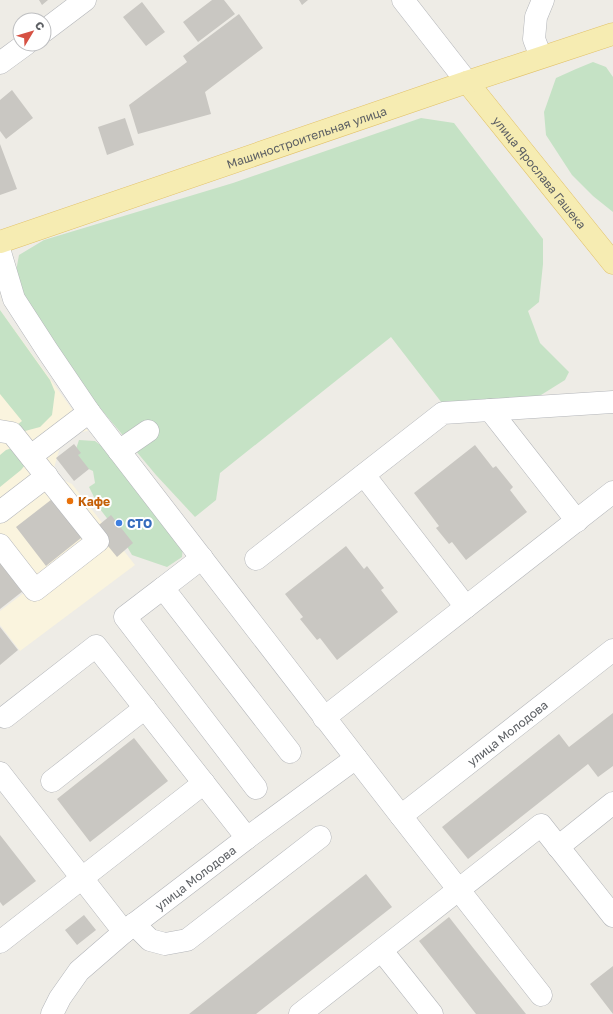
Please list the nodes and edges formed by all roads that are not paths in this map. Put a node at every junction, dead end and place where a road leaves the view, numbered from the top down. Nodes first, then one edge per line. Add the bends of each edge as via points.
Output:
1 (86, 0) edge
2 (403, 0) edge
3 (543, 0) edge
4 (52, 25) edge
5 (613, 36) edge
6 (15, 52) edge
7 (541, 57) junction
8 (0, 63) edge
9 (467, 82) junction
10 (0, 242) edge
11 (0, 252) edge
12 (613, 263) edge
13 (613, 402) edge
14 (490, 410) junction
15 (89, 412) junction
16 (148, 431) dead end
17 (4, 435) edge
18 (119, 451) junction
19 (31, 456) junction
20 (47, 476) junction
21 (364, 476) junction
22 (613, 492) edge
23 (0, 512) edge
24 (577, 520) junction
25 (0, 545) edge
26 (202, 558) junction
27 (256, 559) dead end
28 (163, 588) junction
29 (466, 607) junction
30 (613, 650) edge
31 (145, 708) junction
32 (5, 717) dead end
33 (324, 718) junction
34 (290, 752) dead end
35 (356, 758) junction
36 (0, 773) edge
37 (52, 781) dead end
38 (204, 783) junction
39 (256, 788) dead end
40 (613, 803) edge
41 (401, 816) junction
42 (247, 838) junction
43 (320, 838) dead end
44 (558, 847) junction
45 (82, 878) junction
46 (459, 890) junction
47 (613, 916) edge
48 (129, 928) junction
49 (0, 942) edge
50 (382, 951) junction
51 (541, 995) dead end
52 (52, 1014) edge
53 (300, 1014) edge
54 (432, 1014) edge

1 - 4 street
2 - 9 street
3 - 7 street via 536,17 534,39
5 - 7 main road, Машиностроительная улица
6 - 8 street
7 - 9 main road, Машиностроительная улица
9 - 10 main road, Машиностроительная улица
9 - 12 main road, улица Ярослава Гашека
11 - 15 street via 14,299
13 - 14 street
14 - 21 street via 443,413
14 - 24 street
15 - 18 street
15 - 19 street
16 - 18 street
17 - 19 street
18 - 26 street
19 - 20 street
20 - 23 street
20 - 25 street via 98,541 35,590
21 - 27 street
21 - 29 street
22 - 24 street
24 - 29 street
26 - 28 street
26 - 33 street
28 - 34 street
28 - 39 street via 125,617
29 - 33 street
30 - 41 street, улица Молодова
31 - 32 street via 96,646
31 - 37 street
31 - 38 street
33 - 35 street
35 - 41 street
35 - 42 street, улица Молодова
36 - 45 street
38 - 42 street
38 - 45 street
40 - 44 street
41 - 46 street
42 - 48 street, улица Молодова
43 - 48 street via 187,940 165,944 150,940
44 - 46 street via 541,825
44 - 47 street
45 - 48 street
45 - 49 street
46 - 50 street
46 - 51 street
48 - 52 street, улица Молодова via 79,971
50 - 53 street
50 - 54 street

